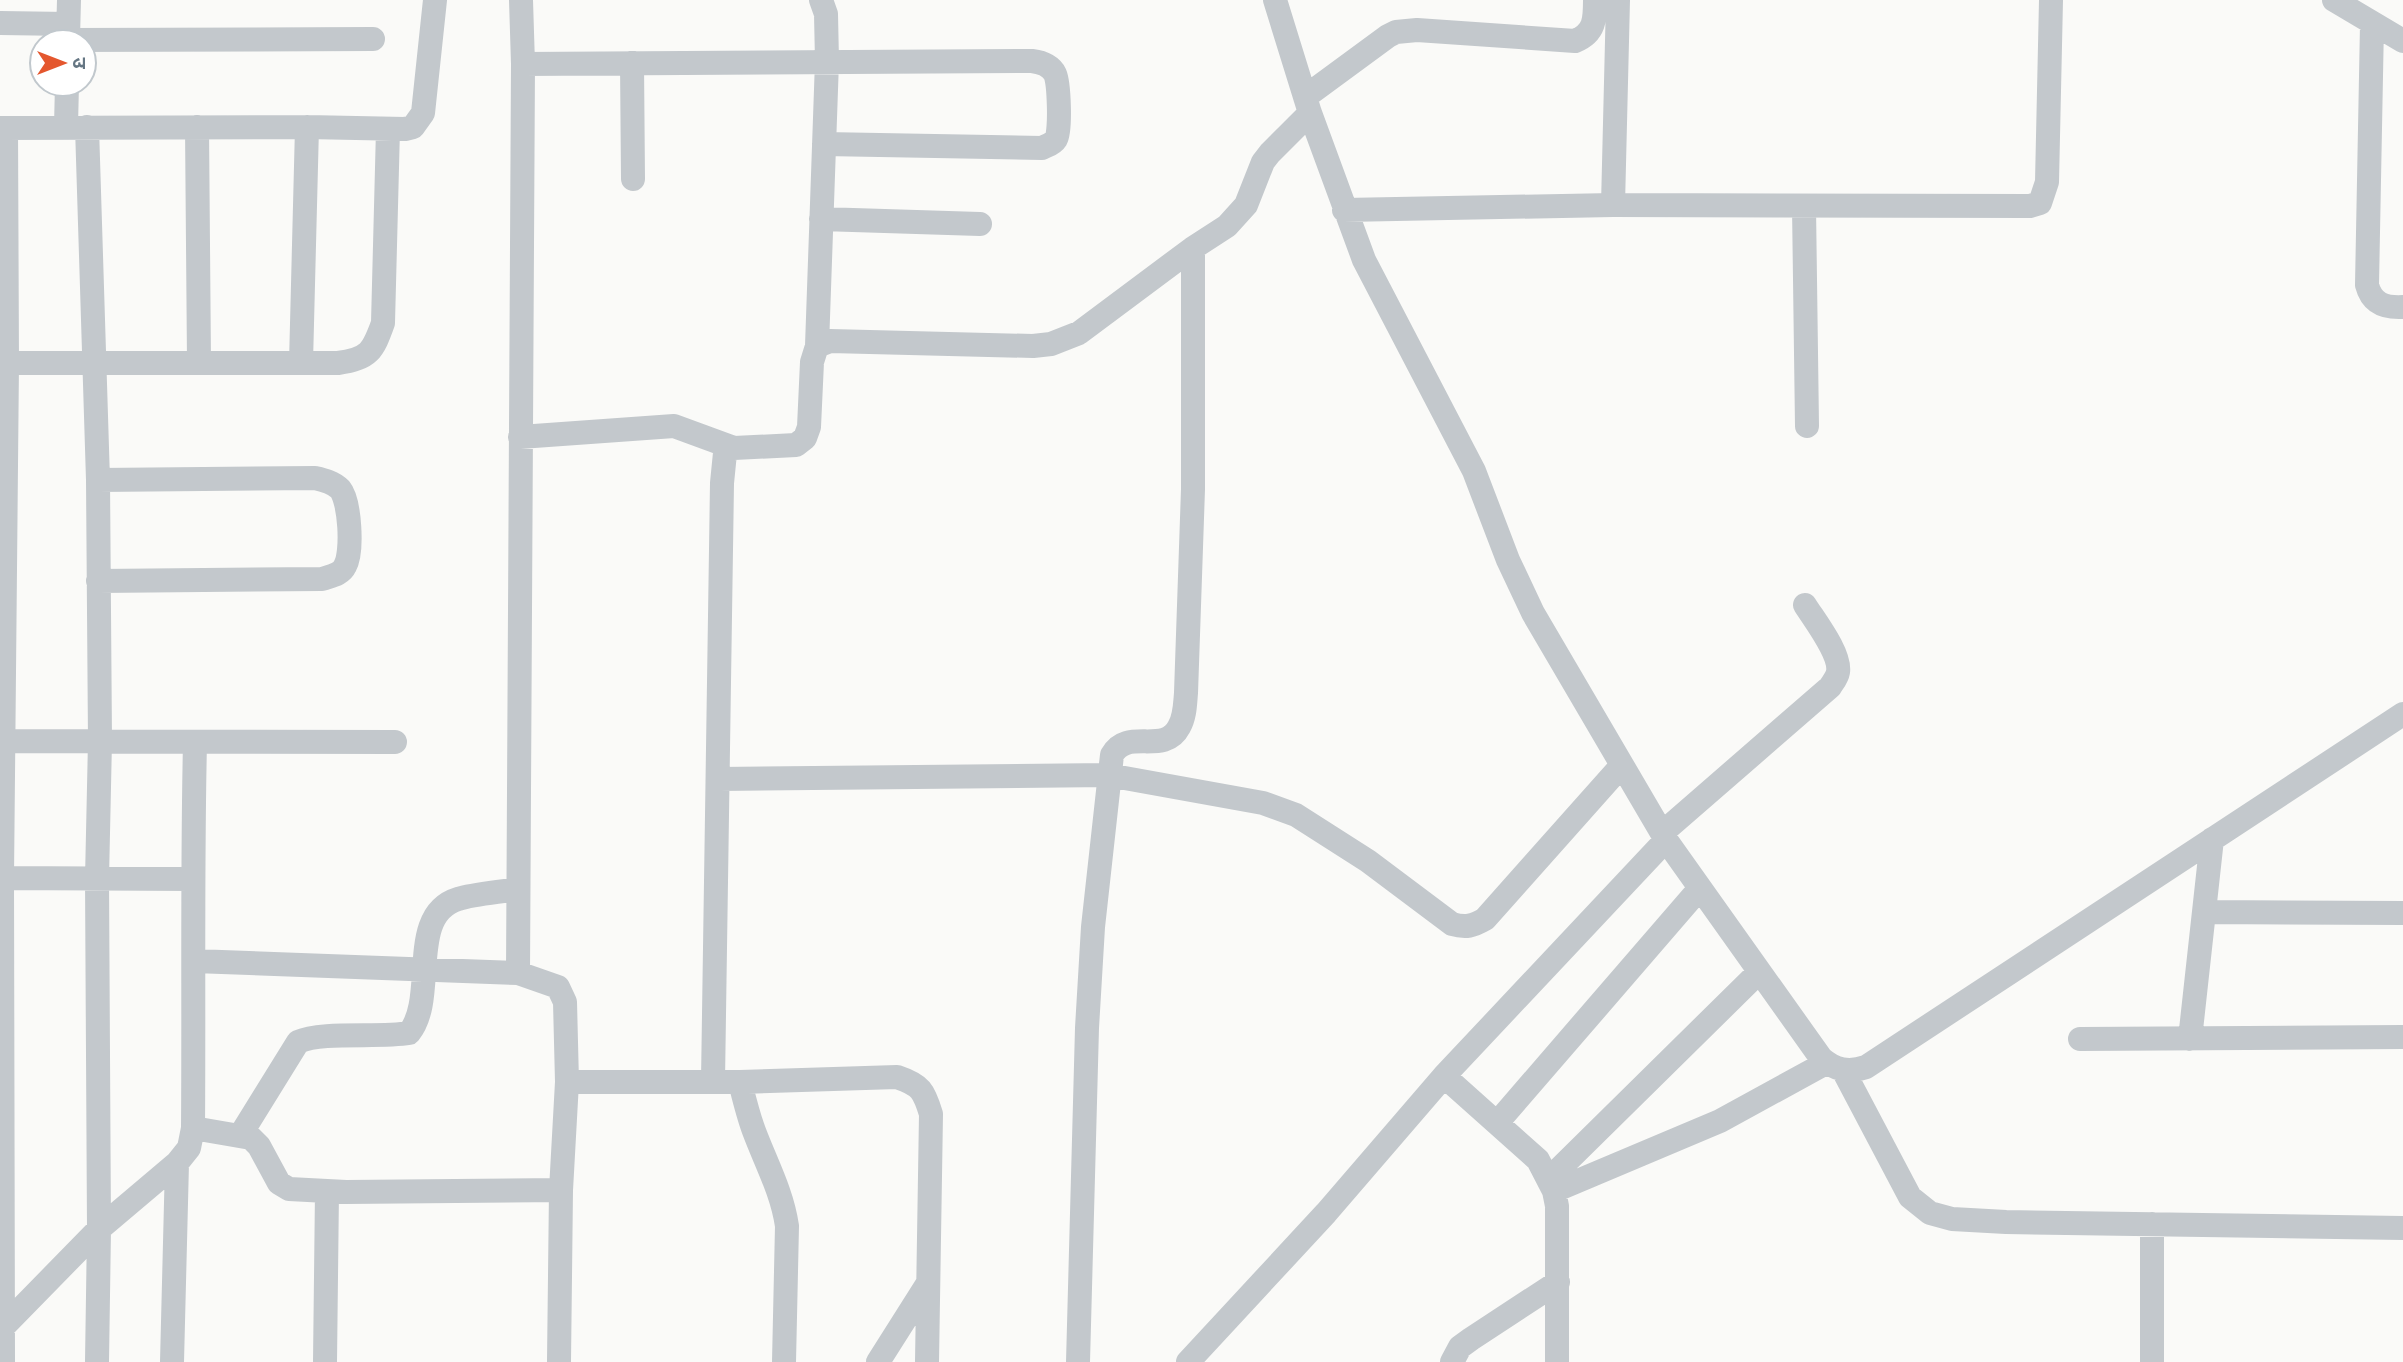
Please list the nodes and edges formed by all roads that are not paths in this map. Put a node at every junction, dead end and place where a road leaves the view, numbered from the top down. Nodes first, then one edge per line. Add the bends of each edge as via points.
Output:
1 (435, 0) edge
2 (522, 0) edge
3 (821, 0) edge
4 (1275, 0) edge
5 (1595, 0) edge
6 (1618, 0) edge
7 (2051, 0) edge
8 (2334, 0) edge
9 (0, 23) edge
10 (2372, 24) junction
11 (68, 26) edge
12 (373, 39) dead end
13 (2403, 41) edge
14 (827, 61) junction
15 (632, 63) junction
16 (523, 64) junction
17 (70, 98) edge
18 (1308, 105) junction
19 (77, 127) junction
20 (197, 127) junction
21 (307, 127) junction
22 (3, 128) edge
23 (388, 129) junction
24 (824, 144) junction
25 (633, 179) dead end
26 (3, 204) edge
27 (1612, 205) junction
28 (1804, 206) junction
29 (1344, 210) junction
30 (821, 219) junction
31 (979, 224) dead end
32 (1193, 248) junction
33 (3, 281) edge
34 (2403, 307) edge
35 (817, 346) junction
36 (93, 362) junction
37 (200, 362) junction
38 (7, 363) junction
39 (301, 363) junction
40 (4, 423) edge
41 (1807, 426) dead end
42 (520, 437) junction
43 (734, 448) junction
44 (98, 480) junction
45 (98, 580) junction
46 (1805, 606) dead end
47 (2, 672) edge
48 (2403, 714) edge
49 (4, 741) junction
50 (100, 741) junction
51 (396, 742) dead end
52 (195, 743) junction
53 (1622, 765) junction
54 (2, 772) edge
55 (1108, 775) junction
56 (719, 779) junction
57 (1664, 837) junction
58 (2212, 839) junction
59 (1, 878) edge
60 (97, 879) junction
61 (192, 879) junction
62 (1700, 888) junction
63 (517, 889) junction
64 (2205, 912) junction
65 (2403, 913) edge
66 (194, 961) junction
67 (424, 969) junction
68 (1759, 972) junction
69 (517, 974) junction
70 (1, 993) edge
71 (2403, 1037) edge
72 (2080, 1039) dead end
73 (2190, 1039) junction
74 (1835, 1066) junction
75 (1444, 1076) junction
76 (713, 1081) junction
77 (567, 1082) junction
78 (740, 1082) junction
79 (1, 1106) edge
80 (1497, 1123) junction
81 (193, 1128) junction
82 (241, 1134) junction
83 (177, 1163) junction
84 (1552, 1185) junction
85 (561, 1190) junction
86 (327, 1191) junction
87 (2152, 1224) junction
88 (2403, 1228) edge
89 (99, 1230) junction
90 (928, 1282) junction
91 (1558, 1282) junction
92 (4, 1327) junction
93 (3, 1362) edge
94 (97, 1362) edge
95 (172, 1362) edge
96 (325, 1362) edge
97 (559, 1362) edge
98 (784, 1362) edge
99 (878, 1362) edge
100 (927, 1362) edge
101 (1078, 1362) edge
102 (1188, 1362) edge
103 (1452, 1362) edge
104 (1558, 1362) edge
105 (2152, 1362) edge

1 - 23 street via 423,113 413,127
2 - 16 street
3 - 14 street via 826,14
4 - 18 street
5 - 18 street via 1591,29 1575,41 1396,32
6 - 27 street
7 - 28 street via 2047,182 2039,203
8 - 10 street
9 - 11 street
10 - 13 street
10 - 34 street via 2367,285 2377,303
11 - 12 street
14 - 15 street
14 - 24 street
14 - 24 street via 1045,63 1055,74 1060,118 1054,142 1042,148
15 - 16 street
15 - 25 street
16 - 42 street
17 - 19 street
18 - 29 street
18 - 32 street via 1270,153 1239,215
19 - 20 street
19 - 22 street
19 - 36 street
20 - 21 street
20 - 37 street
21 - 23 street
21 - 39 street
22 - 26 street
23 - 39 street via 383,323 374,347 359,360
24 - 30 street
26 - 33 street
27 - 28 street
27 - 29 street
28 - 41 street
29 - 53 street via 1364,260 1474,471 1533,612
30 - 31 street
30 - 35 street
32 - 35 street via 1079,333 1051,344 830,341
32 - 55 street via 1193,489 1183,717 1172,737 1164,741 1119,744
33 - 38 street
35 - 43 street via 805,438 796,445
36 - 37 street
36 - 38 street
36 - 44 street
37 - 39 street
38 - 40 street
40 - 47 street
42 - 43 street via 674,426
42 - 63 street
43 - 56 street via 725,453 722,466
44 - 45 street
44 - 45 street via 315,478 330,482 342,491 348,506 349,553 345,567 321,579
45 - 50 street
46 - 57 street via 1835,654 1835,679
47 - 49 street
48 - 58 street
49 - 50 street
49 - 54 street
50 - 52 street
50 - 60 street
51 - 52 street
52 - 61 street
53 - 55 street via 1485,919 1464,927 1452,924 1368,861 1296,815 1263,803
53 - 57 street
54 - 59 street
55 - 56 street
55 - 101 street via 1087,1028
56 - 76 street
57 - 62 street
57 - 75 street
58 - 64 street
58 - 74 street via 1866,1067 1854,1071
59 - 60 street
59 - 70 street
60 - 61 street
60 - 89 street
61 - 66 street
62 - 68 street
62 - 80 street
63 - 67 street via 459,898 446,905 429,927
63 - 69 street
64 - 65 street
64 - 73 street
66 - 67 street
66 - 81 street
67 - 69 street
67 - 82 street via 421,1010 409,1033 313,1037 298,1042
68 - 74 street via 1821,1058
68 - 84 street
69 - 77 street via 558,987 565,1002
70 - 79 street
71 - 73 street
72 - 73 street
74 - 84 street via 1720,1121
74 - 87 street via 1910,1198 1930,1213 2006,1222
75 - 80 street
75 - 102 street
76 - 77 street
76 - 78 street
77 - 85 street
78 - 90 street via 897,1077 924,1092 931,1114
78 - 98 street via 752,1127 779,1189 787,1226
79 - 92 street
80 - 84 street via 1538,1160
81 - 82 street
81 - 83 street via 190,1148
82 - 86 street via 259,1146 279,1183 289,1189
83 - 89 street
83 - 95 street
84 - 91 street via 1557,1206
85 - 86 street
85 - 97 street
86 - 96 street
87 - 88 street
87 - 105 street
89 - 92 street
89 - 94 street
90 - 99 street
90 - 100 street
91 - 103 street via 1460,1347
91 - 104 street
92 - 93 street

